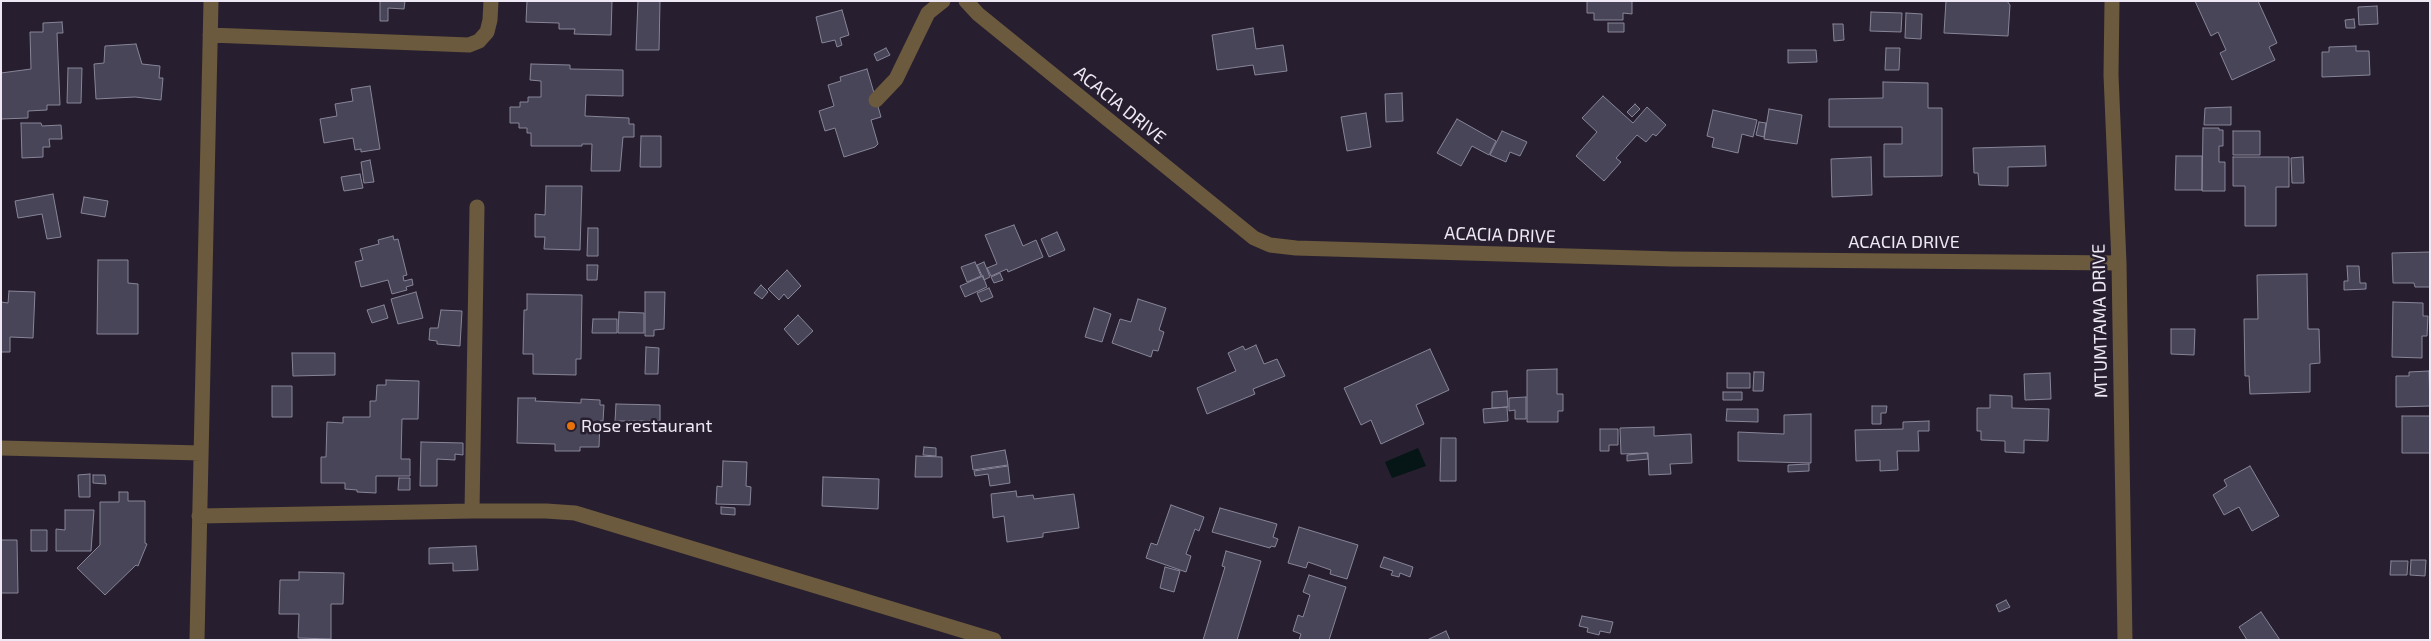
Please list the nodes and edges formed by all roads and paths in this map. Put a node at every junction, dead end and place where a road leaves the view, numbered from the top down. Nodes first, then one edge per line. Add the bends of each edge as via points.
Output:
1 (210, 1) edge
2 (491, 1) edge
3 (943, 1) edge
4 (966, 1) edge
5 (2112, 1) edge
6 (210, 35) junction
7 (876, 100) dead end
8 (477, 207) dead end
9 (2119, 263) junction
10 (1, 448) edge
11 (201, 453) junction
12 (472, 511) junction
13 (199, 516) junction
14 (197, 640) edge
15 (994, 640) edge
16 (2125, 640) edge

1 - 6 street
2 - 6 street via 487,32 479,41 469,45
3 - 7 street via 928,13 896,80
4 - 9 street, ACACIA DRIVE via 1254,238 1270,245 1672,259
5 - 9 street, MTUMTAMA DRIVE
6 - 11 street
8 - 12 street
9 - 16 street, MTUMTAMA DRIVE
10 - 11 street
11 - 13 street
12 - 13 street
12 - 15 street via 575,513
13 - 14 street

